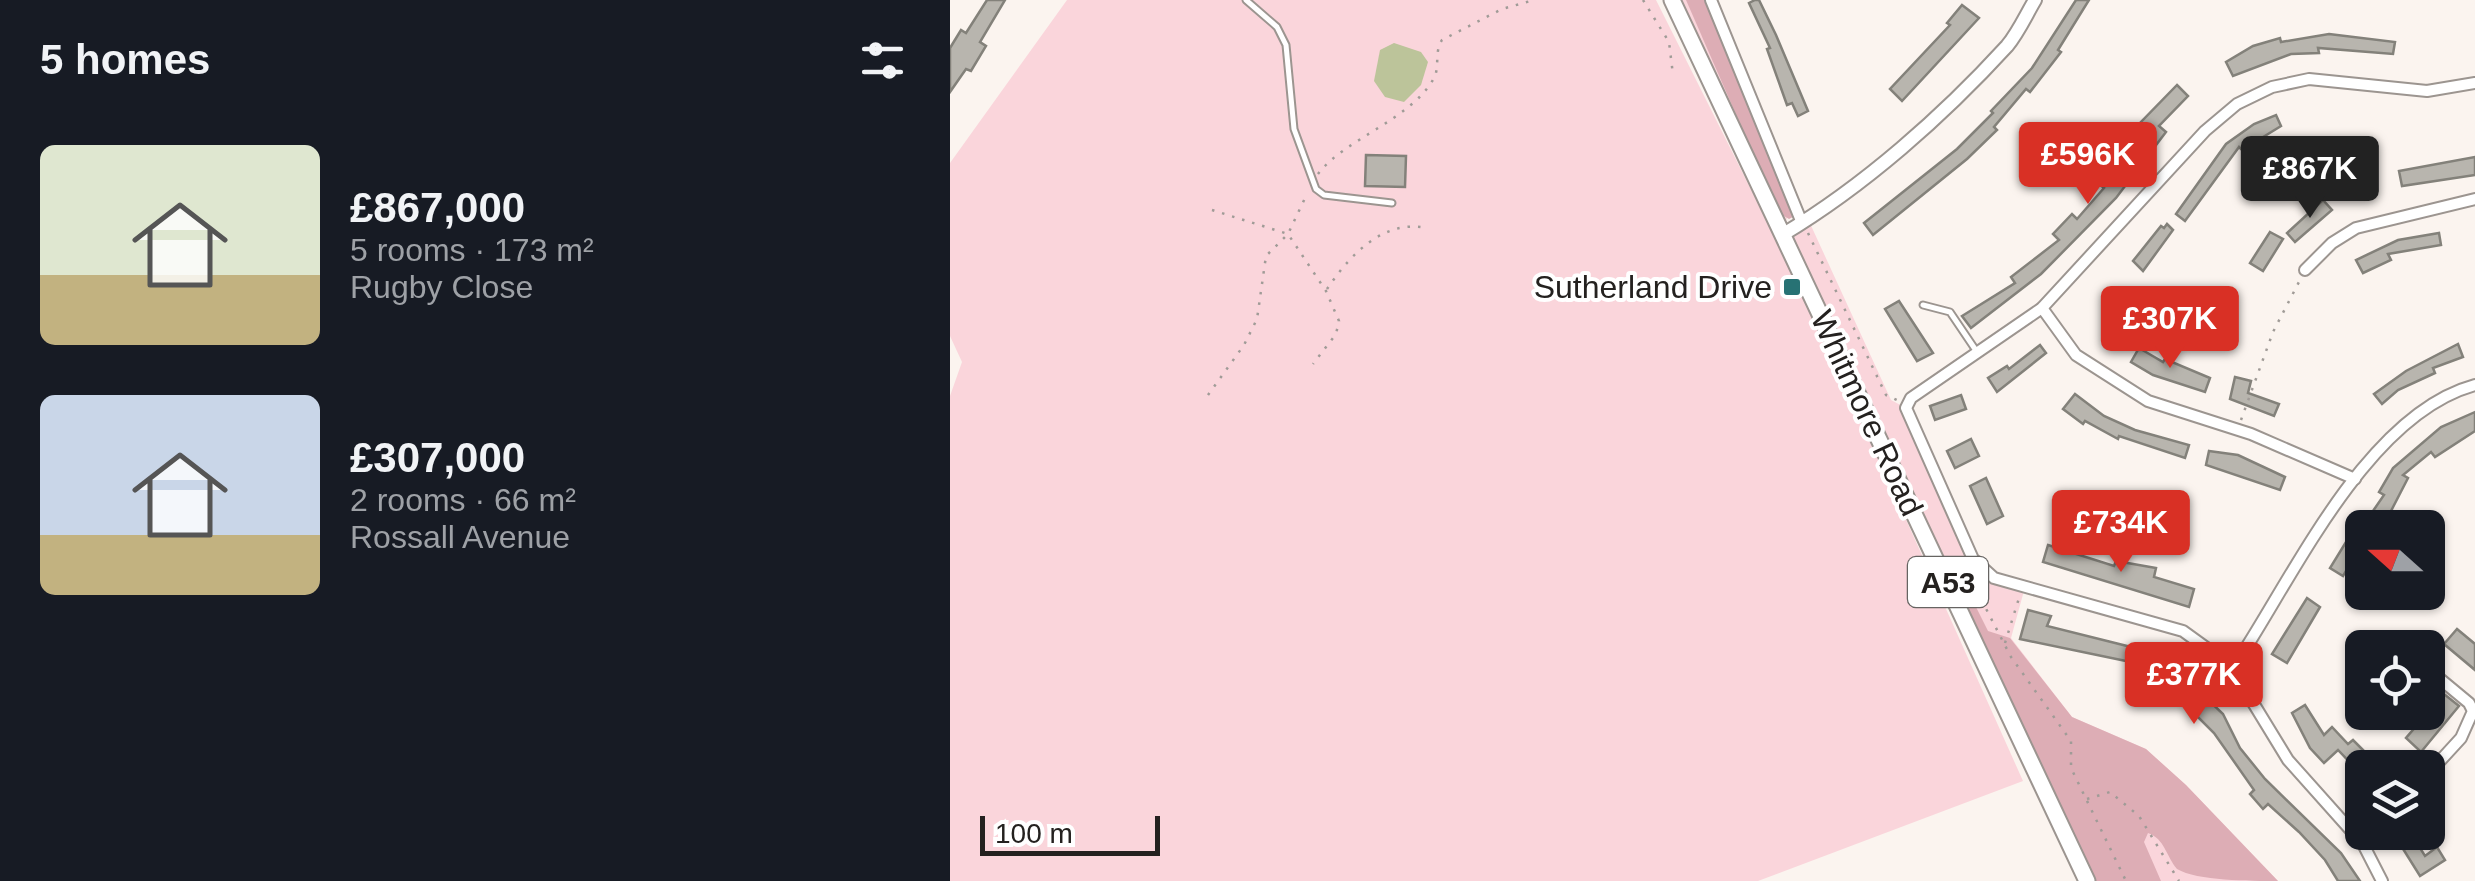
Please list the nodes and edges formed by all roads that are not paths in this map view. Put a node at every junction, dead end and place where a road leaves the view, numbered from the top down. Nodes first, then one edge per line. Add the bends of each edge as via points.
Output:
1 (1246, 0) edge
2 (1672, 0) edge
3 (1711, 0) edge
4 (2035, 0) edge
5 (2475, 84) edge
6 (2475, 199) edge
7 (1392, 203) dead end
8 (1802, 223) junction
9 (1782, 234) junction
10 (2304, 270) road end
11 (1923, 305) dead end
12 (2042, 308) junction
13 (1979, 355) junction
14 (2475, 385) edge
15 (2356, 479) junction
16 (2230, 665) junction
17 (2445, 682) edge
18 (2445, 755) edge
19 (2345, 824) edge
20 (2366, 850) edge
21 (2087, 881) edge
22 (2382, 881) edge

1 - 7 lane via 1277,27 1286,45 1294,129 1313,182 1324,196
2 - 9 highway, Whitmore Road / A53
3 - 8 street
4 - 8 street via 2009,43 1917,132
5 - 12 street via 2427,92 2309,79 2237,104
6 - 10 street via 2356,228
8 - 9 street
9 - 21 highway, Whitmore Road / A53
11 - 13 lane via 1950,312
12 - 13 street
12 - 15 street via 2076,355 2148,401
13 - 16 street via 1909,401 1974,560 1994,578 2183,631
14 - 15 street via 2416,413
15 - 16 street
16 - 19 street via 2288,760
17 - 18 street via 2473,711
20 - 22 street

